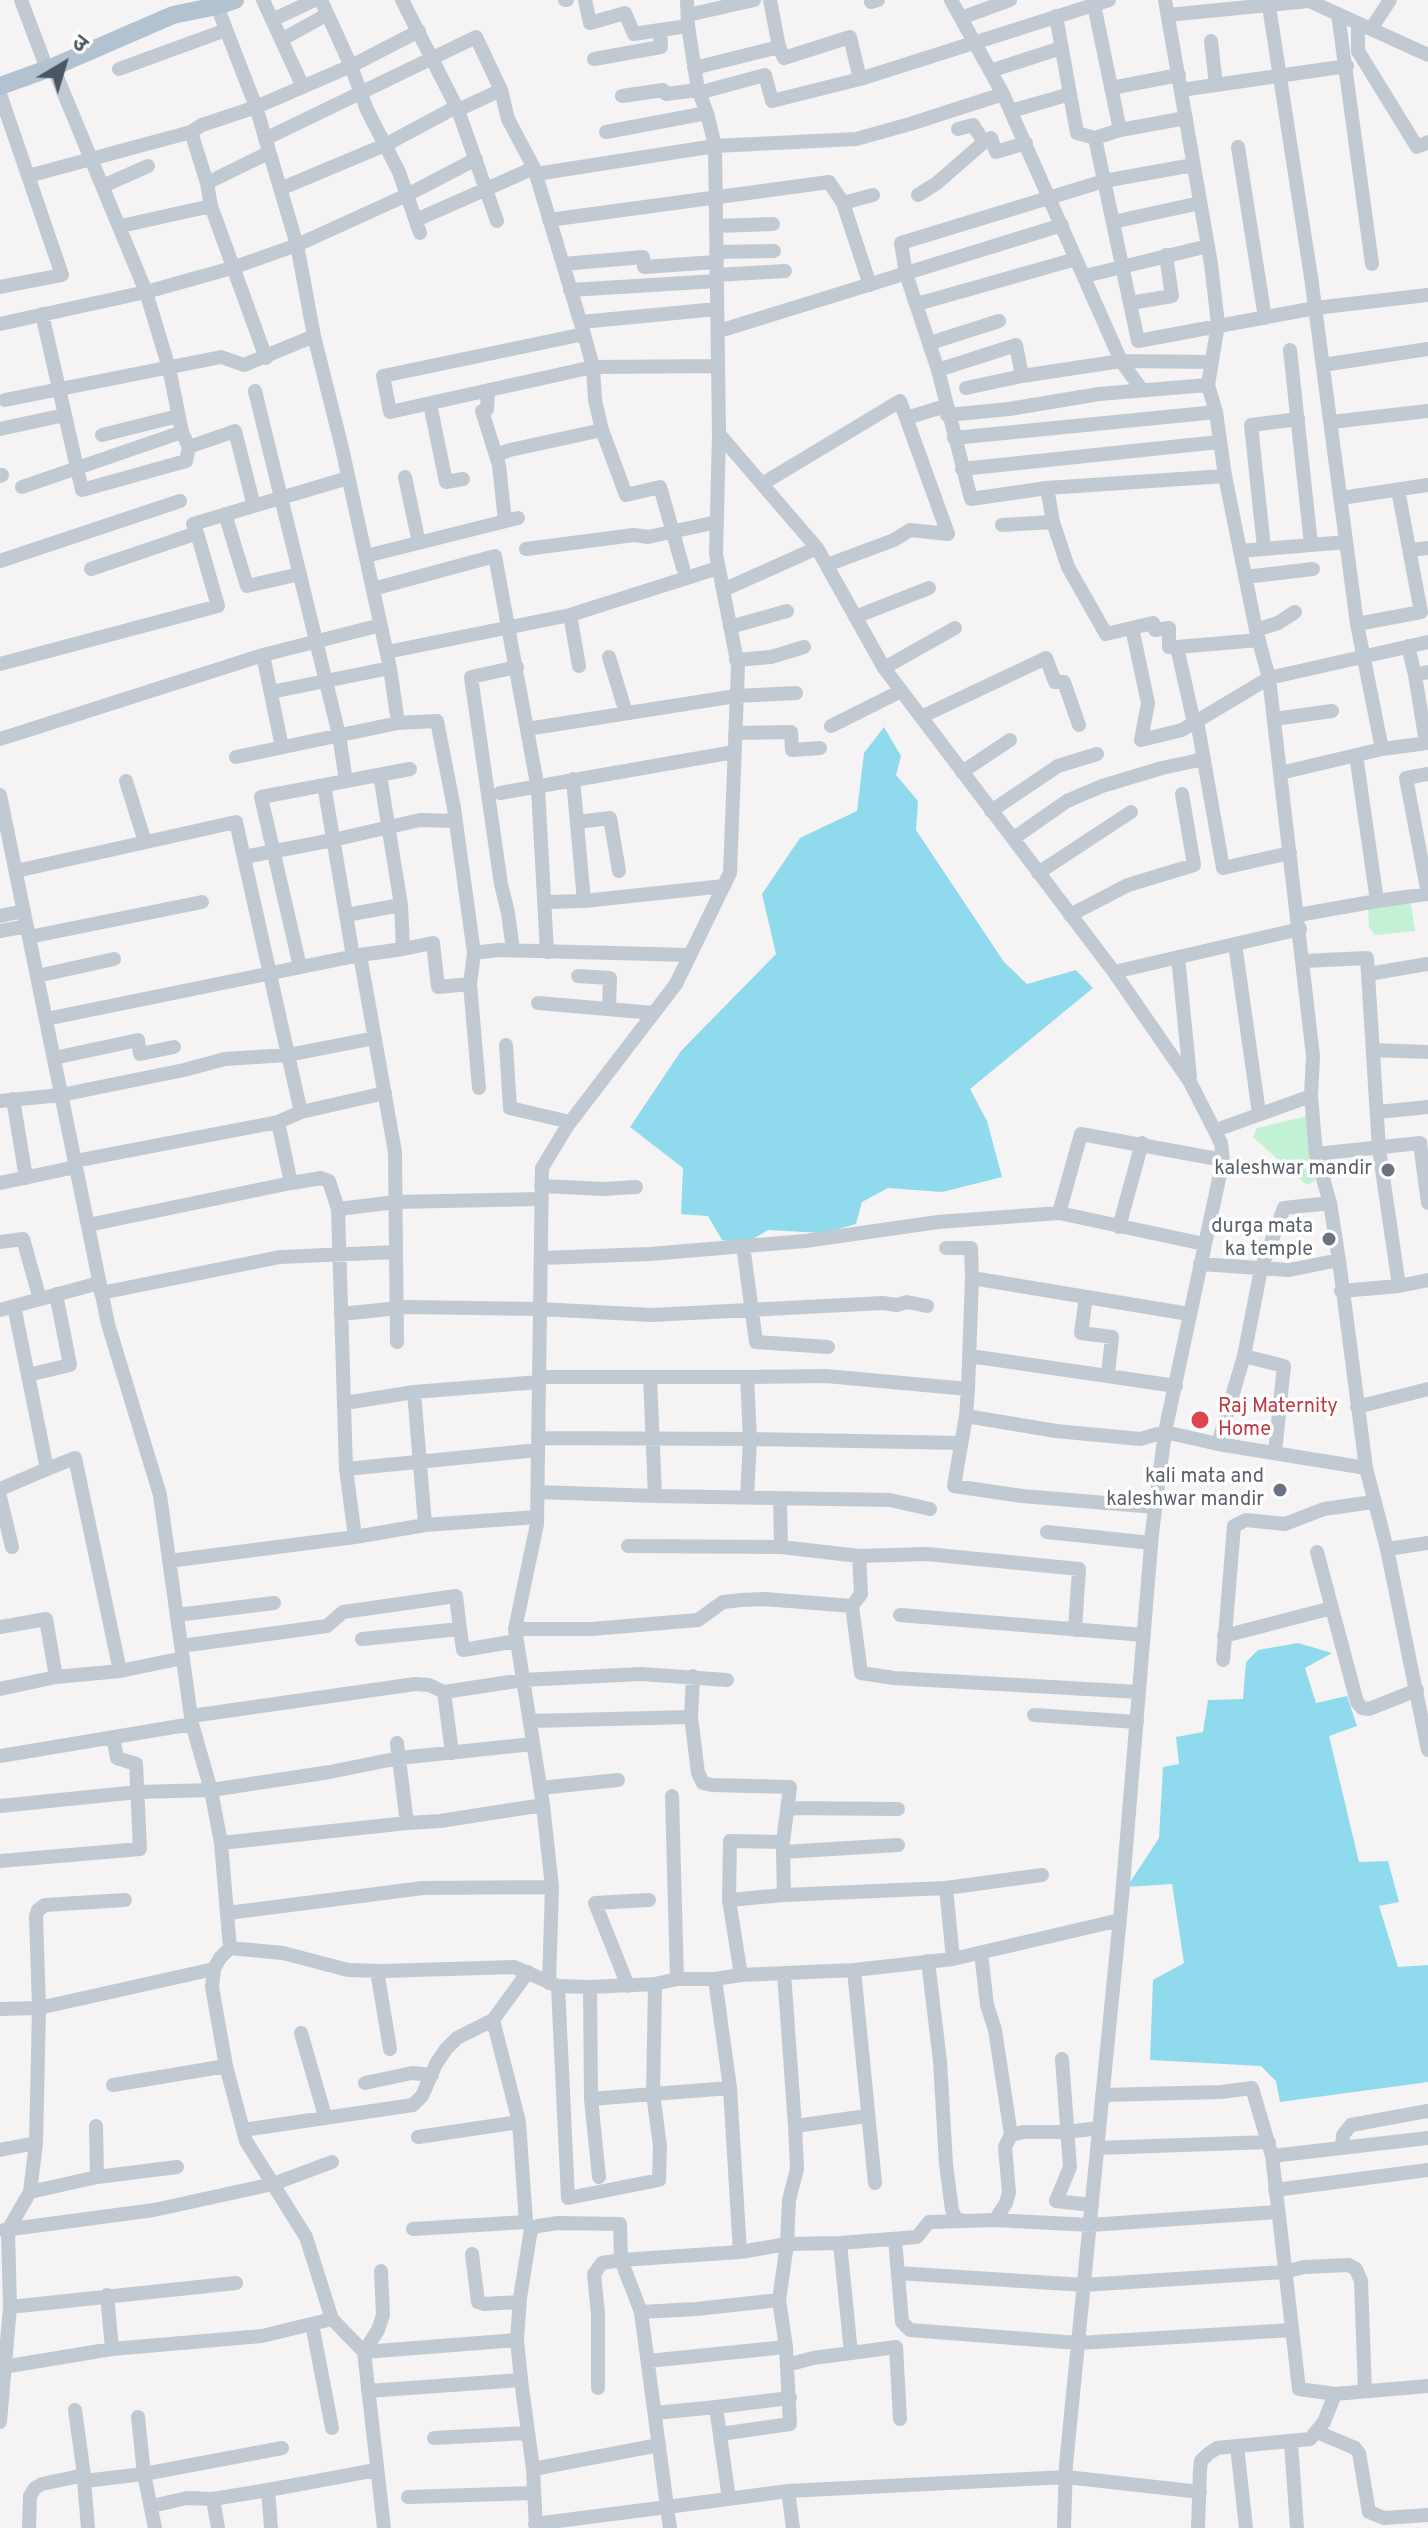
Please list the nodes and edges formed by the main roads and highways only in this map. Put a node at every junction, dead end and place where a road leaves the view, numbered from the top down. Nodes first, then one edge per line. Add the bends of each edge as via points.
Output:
1 (226, 3) edge
2 (169, 7) edge
3 (0, 86) edge

1 - 2 main road
2 - 3 main road via 50,68

